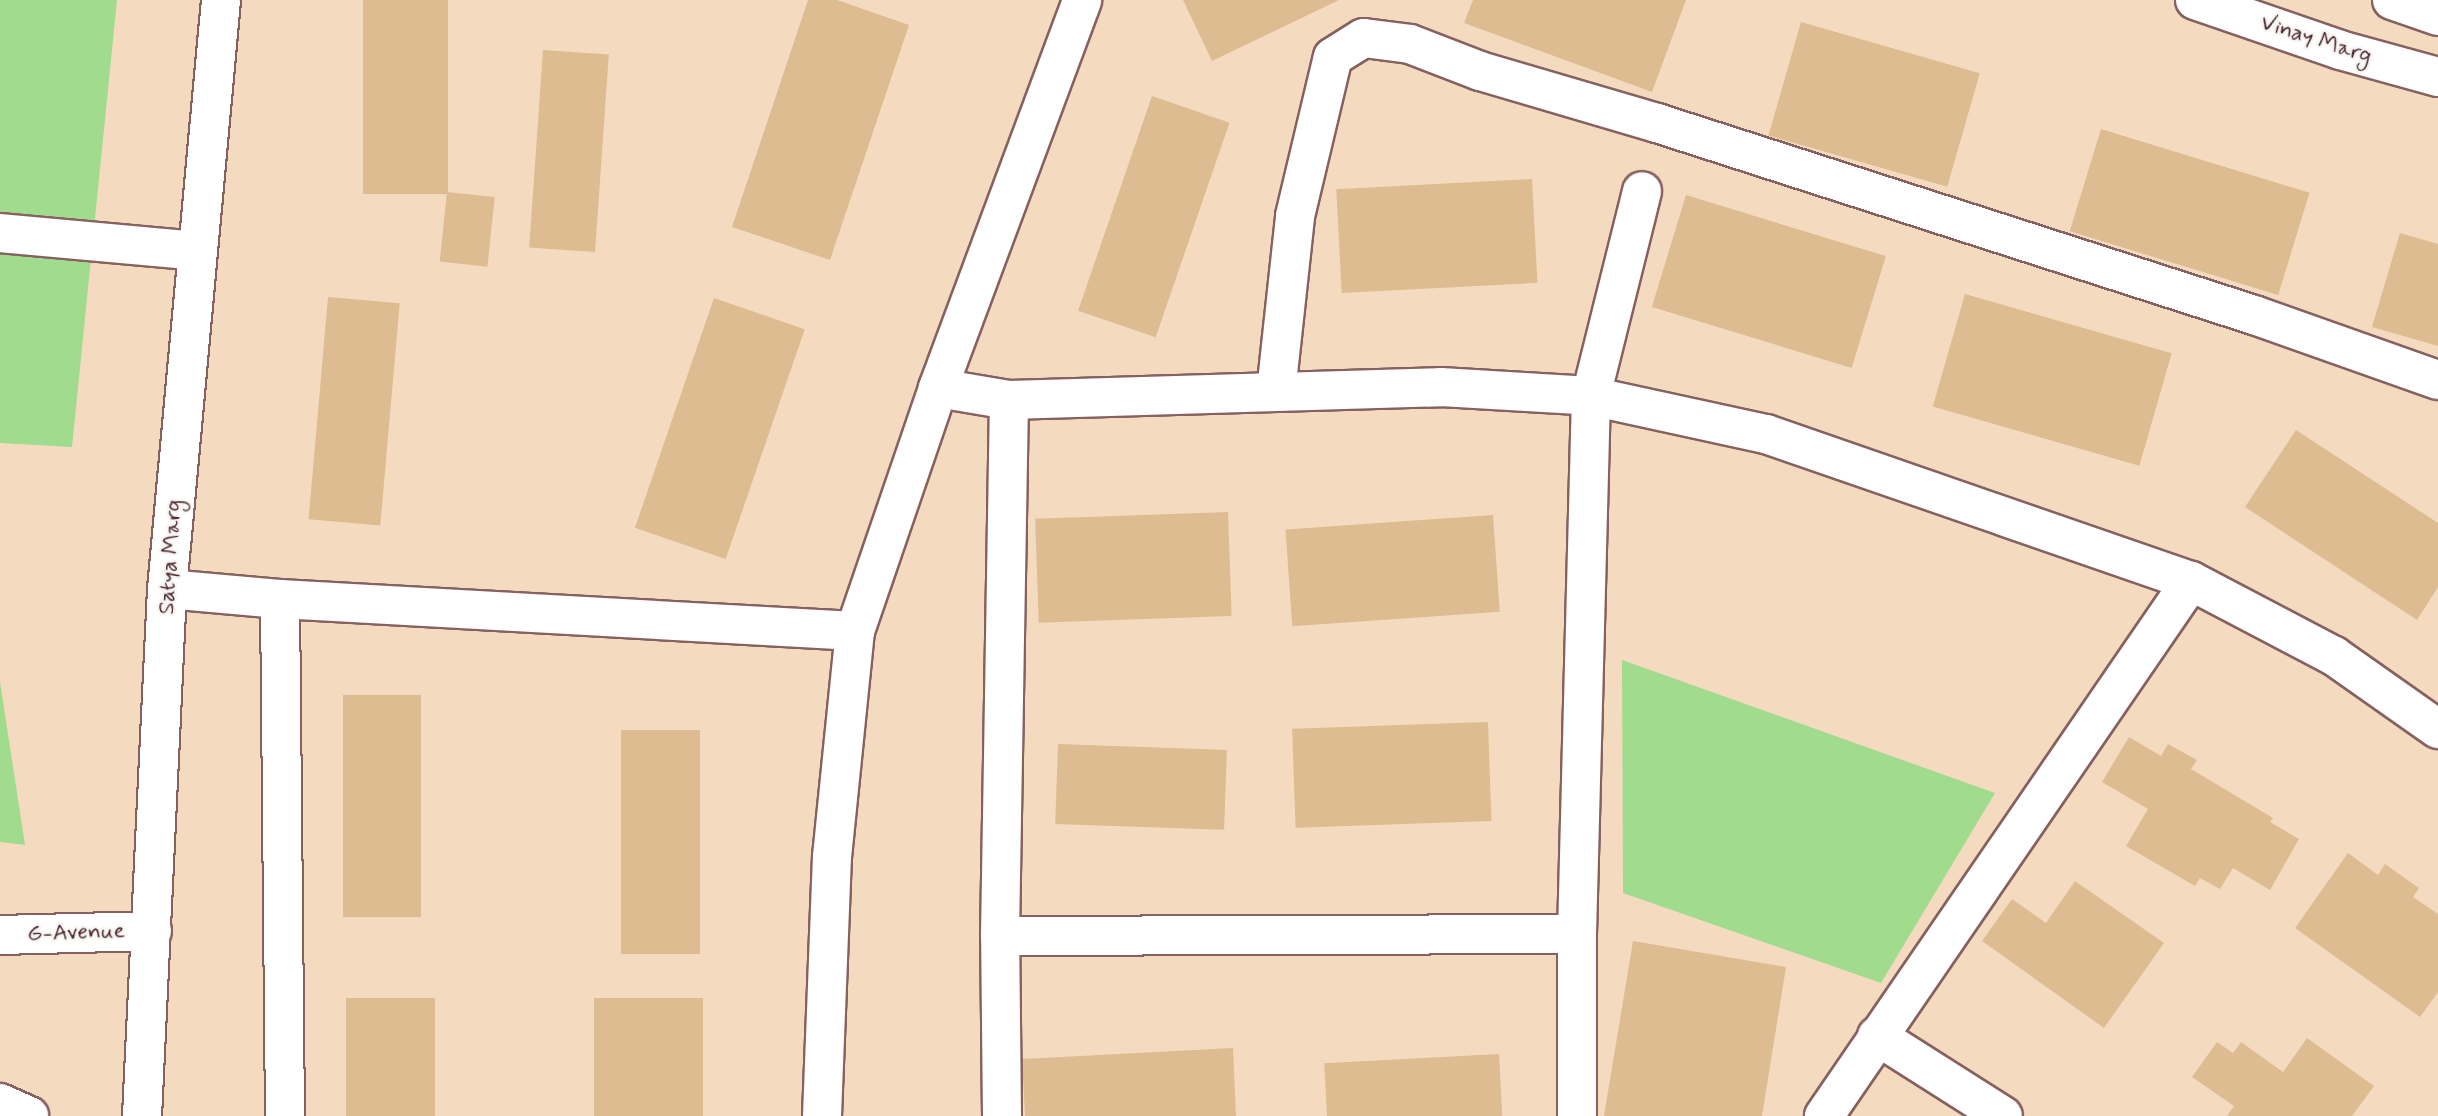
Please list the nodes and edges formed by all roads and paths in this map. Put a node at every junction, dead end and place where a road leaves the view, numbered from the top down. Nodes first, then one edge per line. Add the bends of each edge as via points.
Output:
1 (221, 0) edge
2 (1082, 0) edge
3 (2195, 0) edge
4 (2392, 0) edge
5 (2438, 16) edge
6 (2438, 77) edge
7 (1642, 191) dead end
8 (0, 233) edge
9 (197, 251) junction
10 (2438, 380) edge
11 (938, 388) junction
12 (1276, 392) junction
13 (1591, 396) junction
14 (1009, 400) junction
15 (2191, 581) junction
16 (167, 589) junction
17 (279, 599) junction
18 (855, 631) junction
19 (2438, 729) edge
20 (152, 931) junction
21 (1577, 934) junction
22 (0, 936) edge
23 (1000, 936) junction
24 (1877, 1036) junction
25 (0, 1103) edge
26 (29, 1116) edge
27 (142, 1116) edge
28 (285, 1116) edge
29 (822, 1116) edge
30 (1002, 1116) edge
31 (1577, 1116) edge
32 (1824, 1116) edge
33 (2003, 1116) edge

1 - 9 street, Satya Marg
2 - 11 street
3 - 6 street, Vinay Marg via 2340,50
4 - 5 street
7 - 13 street
8 - 9 street
9 - 16 street, Satya Marg
10 - 12 street via 2254,315 1657,123 1480,71 1410,44 1364,38 1333,57 1295,216
11 - 14 street
11 - 18 street
12 - 13 street via 1441,387
12 - 14 street
13 - 15 street via 1766,434
13 - 21 street
14 - 23 street
15 - 19 street via 2334,656
15 - 24 street
16 - 17 street
16 - 20 street, Satya Marg
17 - 18 street
17 - 28 street
18 - 29 street via 832,857
20 - 22 street, G-Avenue
20 - 27 street, Satya Marg
21 - 23 street
21 - 31 street
23 - 30 street
24 - 32 street
24 - 33 street
25 - 26 street

